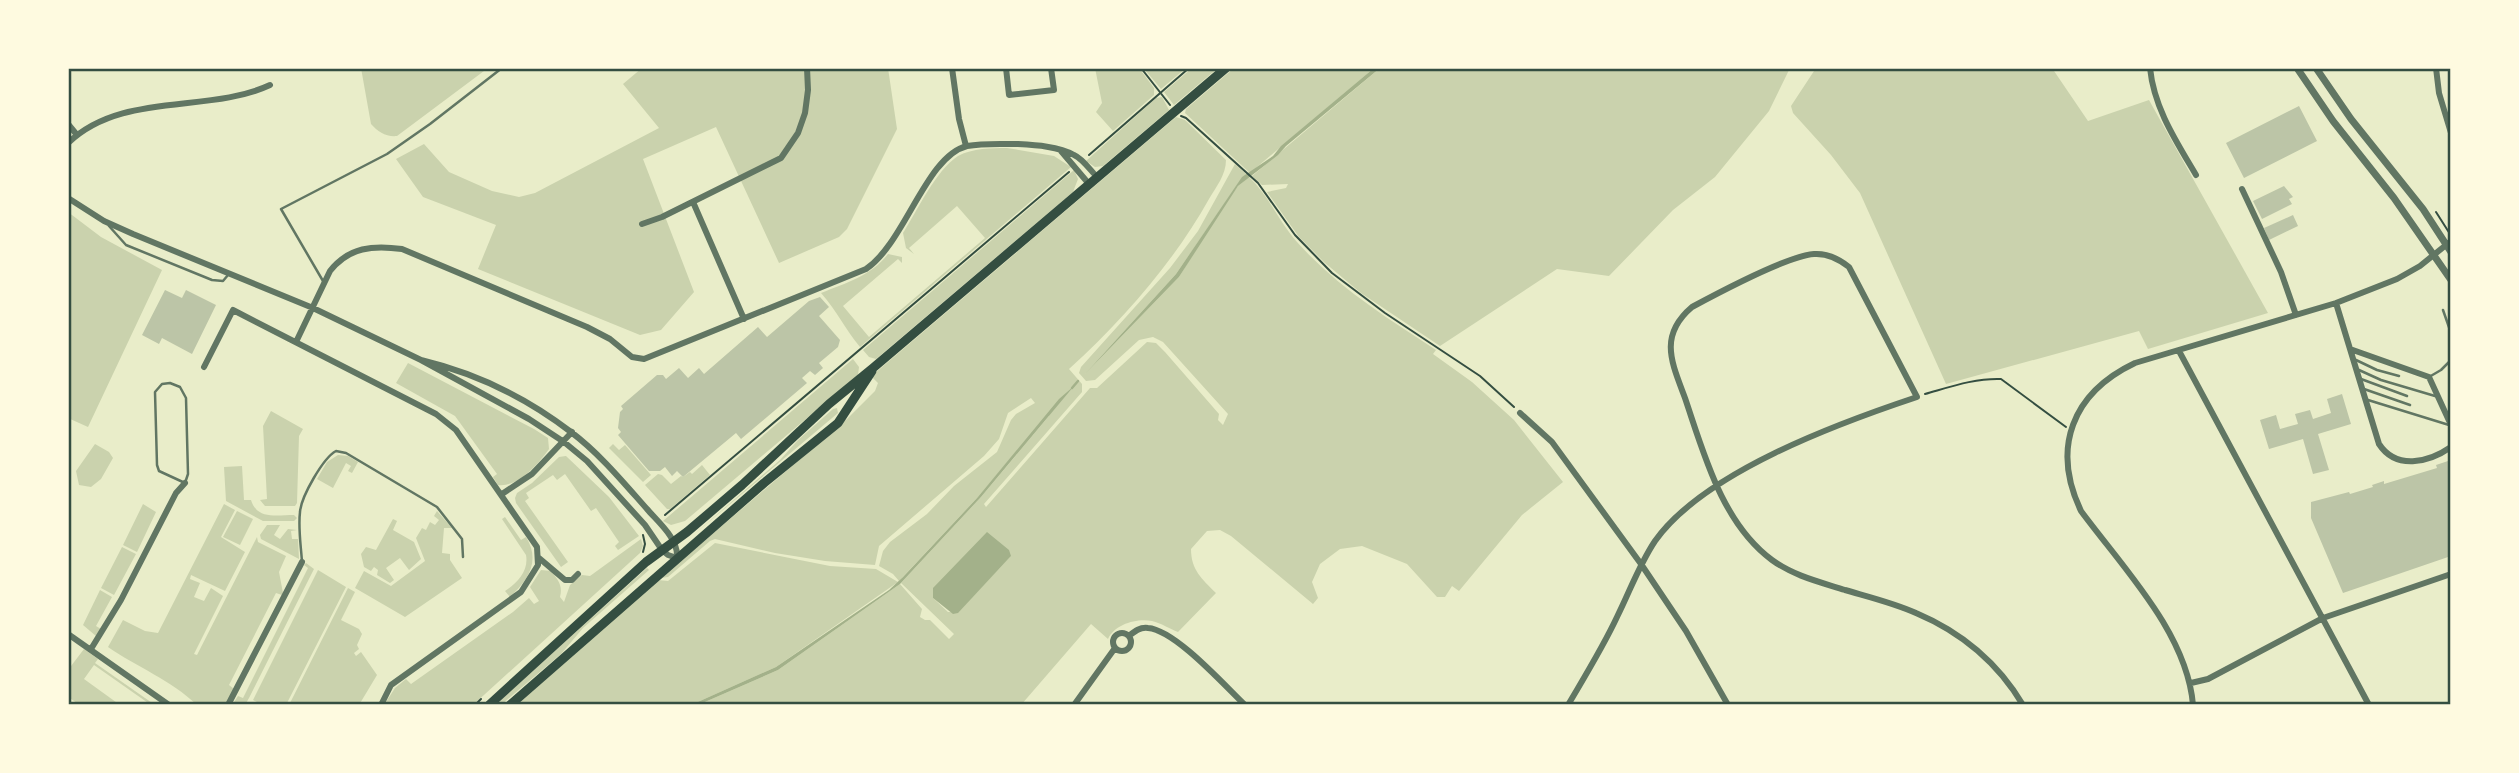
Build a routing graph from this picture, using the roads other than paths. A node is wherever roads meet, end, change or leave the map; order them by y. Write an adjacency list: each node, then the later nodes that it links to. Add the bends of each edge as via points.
1 (502, 68): 30 (lane, via 387,154 281,209)
2 (807, 68): 23 (street, via 804,113 788,150 773,164)
3 (952, 68): 16 (street)
4 (1006, 68): 5 (street, via 1009,95 1054,90)
5 (1051, 68)
6 (1226, 68): 19 (main road)
7 (2150, 68): 18 (street, via 2162,116)
8 (2297, 68): 27 (street)
9 (2316, 68): 26 (street)
10 (2436, 68): 13 (street)
11 (270, 85): 14 (street, via 253,93 120,115)
12 (68, 124): 14 (street)
13 (2451, 133)
14 (77, 135): 15 (street)
15 (68, 143)
16 (966, 146): 17 (street, via 1023,145); 35 (street, via 931,177 894,242 872,265)
17 (1061, 151): 19 (street, via 1073,154); 20 (street)
18 (2196, 175)
19 (1097, 177): 20 (main road)
20 (1089, 184): 44 (main road)
21 (2242, 190): 34 (street)
22 (68, 198): 24 (street)
23 (694, 202): 25 (street); 35 (street)
24 (104, 221): 28 (street); 28 (lane, via 126,245 212,280 223,281)
25 (642, 224)
26 (2449, 246): 27 (street)
27 (2435, 256): 29 (street); 31 (street, via 2397,279)
28 (230, 273): 32 (street)
29 (2451, 280)
30 (325, 284): 32 (street); 35 (street, via 336,264 360,248 402,249 597,331 637,359)
31 (2336, 303): 34 (street); 38 (street)
32 (313, 308): 37 (street); 41 (street)
33 (2443, 310): 36 (lane)
34 (2296, 315): 39 (street)
35 (744, 319)
36 (2451, 333)
37 (296, 342): 43 (street, via 233,310); 61 (street, via 446,421)
38 (2350, 349): 40 (street); 47 (street)
39 (2179, 351): 71 (street); 76 (street, via 2118,371 2092,392 2078,411 2067,451 2068,478 2081,511 2170,630)
40 (2353, 359): 45 (street); 46 (lane)
41 (421, 360): 56 (street, via 501,389); 57 (street)
42 (2451, 360): 47 (lane)
43 (204, 367)
44 (873, 368): 62 (main road); 66 (main road, via 838,423)
45 (2356, 368): 48 (street); 51 (lane)
46 (2399, 376)
47 (2429, 377): 51 (street)
48 (2359, 378): 49 (street); 50 (lane)
49 (2362, 388): 52 (street); 53 (lane)
50 (2407, 396)
51 (2439, 398): 55 (street)
52 (2365, 399): 55 (lane); 58 (street, via 2379,444 2391,458 2408,463)
53 (2410, 405)
54 (1520, 413): 68 (street, via 1552,443)
55 (2451, 425)
56 (572, 432): 57 (street); 62 (street)
57 (564, 442): 61 (street, via 532,474); 63 (street, via 605,479)
58 (2451, 447)
59 (185, 483): 59 (lane, via 186,398 180,387 162,384 155,392 157,465 159,471); 75 (street)
60 (1718, 487): 60 (street, via 1840,423 1917,397 1849,267 1839,259 1811,254 1783,264 1692,307 1681,317 1669,345); 68 (street, via 1696,500 1657,538); 86 (street, via 1738,522 1770,559 1796,575 1916,612 1943,627 1991,662)
61 (502, 494): 65 (street, via 537,547)
62 (674, 541): 63 (main road); 66 (street)
63 (662, 550): 66 (street); 80 (main road)
64 (463, 557): 67 (lane, via 462,539 437,507 336,451 325,461 301,506)
65 (539, 558): 70 (street, via 565,580); 79 (street, via 521,592 391,685)
66 (677, 558): 81 (main road)
67 (302, 562): 78 (street)
68 (1641, 564): 84 (street, via 1617,618); 85 (street)
69 (2451, 573): 71 (street)
70 (578, 574)
71 (2323, 618): 76 (street, via 2208,679); 88 (street)
72 (68, 634): 75 (street)
73 (1129, 636): 74 (street, via 1129,648); 74 (street, via 1116,635); 83 (street, via 1140,628 1166,633)
74 (1115, 648): 82 (street)
75 (91, 649): 77 (street)
76 (2191, 683): 87 (street)
77 (169, 705)
78 (228, 705)
79 (381, 705)
80 (489, 705)
81 (510, 705)
82 (1074, 705)
83 (1245, 705)
84 (1567, 705)
85 (1728, 705)
86 (2023, 705)
87 (2193, 705)
88 (2369, 705)

